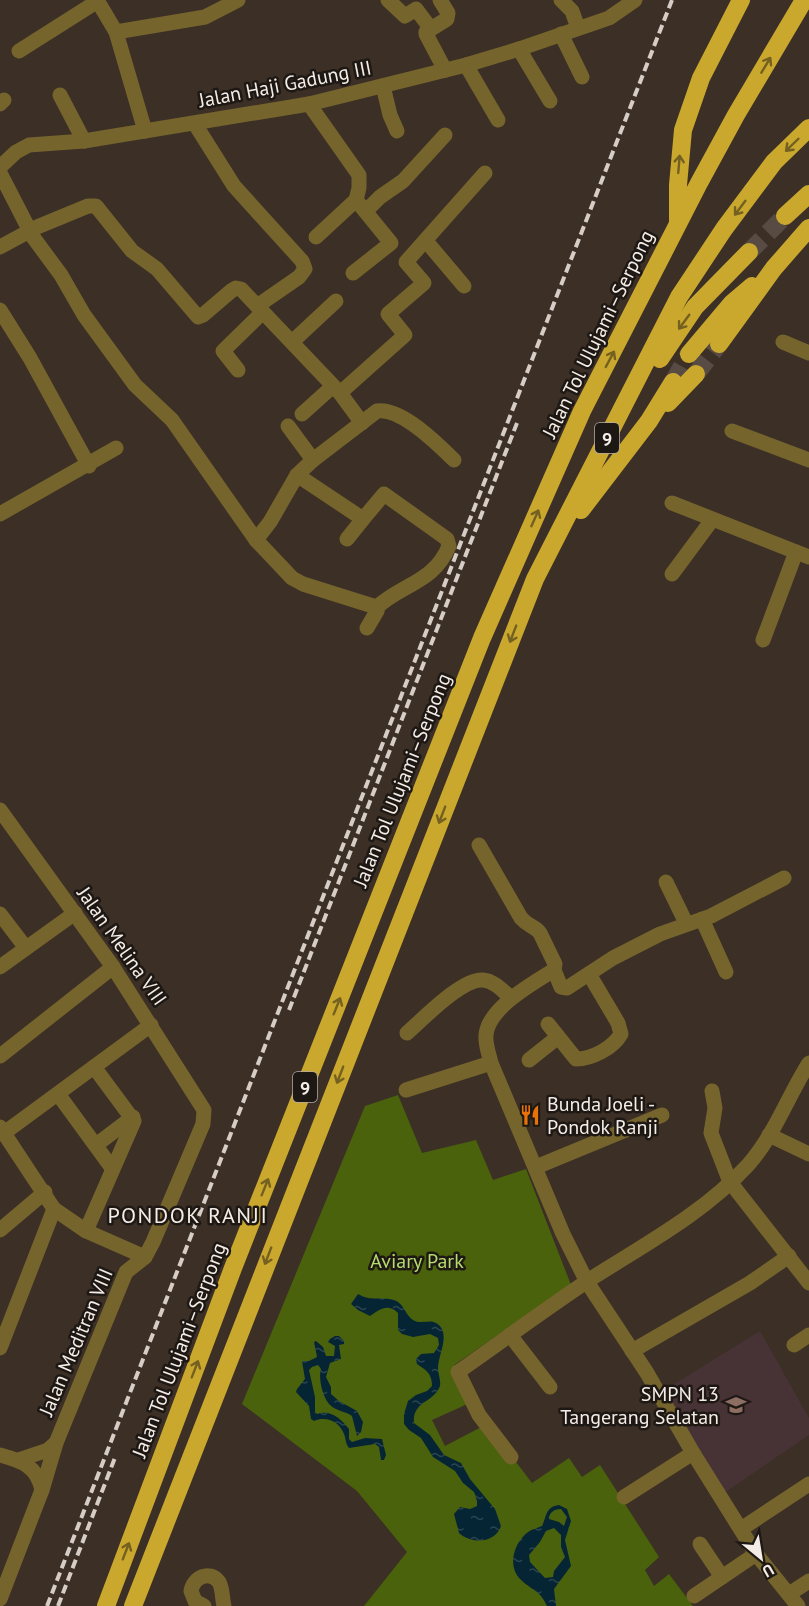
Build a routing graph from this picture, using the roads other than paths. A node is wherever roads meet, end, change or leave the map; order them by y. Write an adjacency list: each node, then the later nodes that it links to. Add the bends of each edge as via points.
1 (238, 0): 11 (street, via 205,16)
2 (388, 0): 10 (street, via 405,16 416,9)
3 (440, 0): 10 (street, via 448,13 447,19)
4 (561, 0): 9 (street, via 572,11)
5 (635, 0): 9 (street, Jalan Haji Gadung III, via 609,18)
6 (741, 0): 35 (highway, one-way to 6, via 682,130 701,78)
7 (804, 0): 35 (highway, Jalan Tol Ulujami–Serpong / 9, one-way to 7)
8 (98, 1): 11 (street); 14 (street)
9 (578, 28): 12 (street, Jalan Haji Gadung III)
10 (431, 29): 16 (street, via 426,32 427,37)
11 (116, 32): 25 (street)
12 (561, 34): 13 (street, Jalan Haji Gadung III); 17 (street)
13 (519, 49): 15 (street, Jalan Haji Gadung III); 20 (street)
14 (19, 51)
15 (466, 65): 16 (street, Jalan Haji Gadung III); 22 (street)
16 (445, 70): 18 (street, Jalan Haji Gadung III)
17 (582, 77)
18 (383, 86): 21 (street, Jalan Haji Gadung III); 26 (street)
19 (60, 95): 28 (street)
20 (550, 101)
21 (309, 104): 23 (street, Jalan Haji Gadung III); 33 (street, via 359,175)
22 (498, 120)
23 (195, 123): 25 (street, Jalan Haji Gadung III); 48 (street, via 234,186 302,261 304,268 299,277)
24 (809, 128): 79 (highway, 9, one-way to 79, via 774,162 679,297)
25 (145, 130): 28 (street, Jalan Haji Gadung III)
26 (398, 131)
27 (445, 135): 33 (street, via 403,181)
28 (84, 141): 29 (street, Jalan Haji Gadung III, via 29,145)
29 (0, 167)
30 (0, 173): 37 (street)
31 (485, 173): 40 (street)
32 (809, 194): 34 (highway)
33 (361, 205): 38 (street); 39 (street)
34 (785, 216)
35 (678, 222): 152 (highway, Jalan Tol Ulujami–Serpong / 9, one-way to 35, via 233,1268 482,638 582,411)
36 (809, 228): 44 (highway)
37 (30, 231): 41 (street); 48 (street, via 96,206 132,251 157,269 198,317 236,288); 76 (street, via 135,385 172,420)
38 (316, 237)
39 (390, 241): 43 (street); 45 (street)
40 (426, 241): 43 (street); 46 (street)
41 (0, 247)
42 (749, 252): 70 (highway, one-way to 70, via 695,307 668,344)
43 (406, 262): 58 (street, via 424,283 388,314 405,335)
44 (774, 268): 52 (highway); 54 (highway, via 732,303)
45 (353, 273)
46 (464, 286)
47 (336, 301): 50 (street)
48 (260, 309): 50 (street); 55 (street, via 223,351)
49 (0, 310): 68 (street)
50 (292, 342): 58 (street)
51 (783, 342): 53 (street)
52 (719, 344)
53 (809, 353)
54 (689, 354)
55 (238, 370)
56 (696, 374): 60 (highway)
57 (673, 382): 60 (highway)
58 (336, 390): 59 (street); 61 (street)
59 (302, 414)
60 (648, 421): 70 (highway)
61 (362, 423): 65 (street); 66 (street, via 377,411 386,411 431,436)
62 (288, 426): 65 (street)
63 (732, 431): 67 (street)
64 (116, 448): 68 (street)
65 (313, 460): 69 (street)
66 (454, 460)
67 (809, 460)
68 (89, 466): 72 (street)
69 (297, 474): 73 (street); 76 (street)
70 (586, 502): 79 (highway)
71 (672, 503): 74 (street)
72 (0, 514)
73 (363, 519): 75 (street); 80 (street, via 384,494 447,539 449,546 432,572)
74 (712, 519): 77 (street); 78 (street)
75 (347, 539)
76 (256, 540): 80 (street, via 292,578)
77 (802, 554): 82 (street)
78 (672, 574)
79 (535, 579): 153 (highway, 9, one-way to 153)
80 (376, 608): 81 (street)
81 (367, 628)
82 (763, 640)
83 (0, 810): 87 (street, Jalan Melina VIII)
84 (479, 845): 94 (street, via 521,918 540,933 555,964)
85 (784, 878): 89 (street)
86 (666, 882): 90 (street)
87 (75, 913): 91 (street); 93 (street, Jalan Melina VIII)
88 (0, 914): 91 (street)
89 (702, 919): 90 (street); 95 (street)
90 (686, 923): 96 (street)
91 (26, 948): 92 (street)
92 (0, 967)
93 (113, 967): 99 (street, Jalan Melina VIII); 102 (street)
94 (554, 970): 96 (street, via 564,988); 97 (street)
95 (726, 972)
96 (589, 974): 101 (street, via 621,1034 616,1042 584,1059 576,1059)
97 (510, 997): 100 (street, via 490,982 474,981 446,999); 104 (street, via 486,1033)
98 (548, 1024): 101 (street)
99 (151, 1025): 106 (street); 111 (street, Jalan Melina VIII)
100 (407, 1034)
101 (558, 1037): 103 (street)
102 (0, 1056)
103 (529, 1060)
104 (491, 1063): 108 (street); 118 (street)
105 (809, 1063): 107 (street)
106 (94, 1067): 110 (street); 113 (street)
107 (804, 1080): 114 (street)
108 (406, 1090)
109 (712, 1091): 120 (street, via 715,1108 711,1133)
110 (58, 1094): 115 (street); 116 (street)
111 (204, 1110): 125 (street, Jalan Meditran VIII, via 203,1124)
112 (662, 1115): 118 (street)
113 (132, 1117): 116 (street); 119 (street, via 132,1127)
114 (769, 1136): 117 (street); 120 (street)
115 (4, 1138): 121 (street)
116 (96, 1145): 119 (street)
117 (809, 1154)
118 (536, 1167): 127 (street)
119 (112, 1168): 124 (street)
120 (730, 1182): 126 (street); 127 (street, via 669,1230)
121 (45, 1192): 122 (street); 123 (street)
122 (54, 1209): 124 (street); 132 (street)
123 (0, 1230)
124 (86, 1231): 125 (street)
125 (145, 1257): 135 (street, Jalan Meditran VIII, via 126,1272)
126 (789, 1257): 128 (street); 133 (street)
127 (587, 1282): 129 (street); 133 (street)
128 (809, 1283)
129 (510, 1335): 134 (street); 138 (street, via 458,1372 479,1415)
130 (809, 1335): 131 (street)
131 (794, 1345)
132 (0, 1348)
133 (632, 1351): 136 (street)
134 (550, 1387)
135 (56, 1443): 139 (street, via 48,1450); 141 (street, Jalan Meditran VIII)
136 (693, 1453): 142 (street); 143 (street)
137 (0, 1455): 139 (street)
138 (511, 1457)
139 (18, 1460): 141 (street, via 36,1473)
140 (809, 1484): 143 (street)
141 (42, 1490): 150 (street, Jalan Meditran VIII)
142 (624, 1497)
143 (741, 1529): 145 (street)
144 (700, 1544): 146 (street)
145 (756, 1554): 146 (street); 151 (street)
146 (722, 1577): 149 (street)
147 (809, 1581): 151 (street)
148 (221, 1590): 154 (street, via 214,1604); 154 (street, via 218,1581 208,1576 194,1581 192,1597); 155 (street)
149 (694, 1596)
150 (0, 1599)
151 (793, 1600)
152 (106, 1606)
153 (133, 1606)
154 (204, 1606)
155 (224, 1606)

